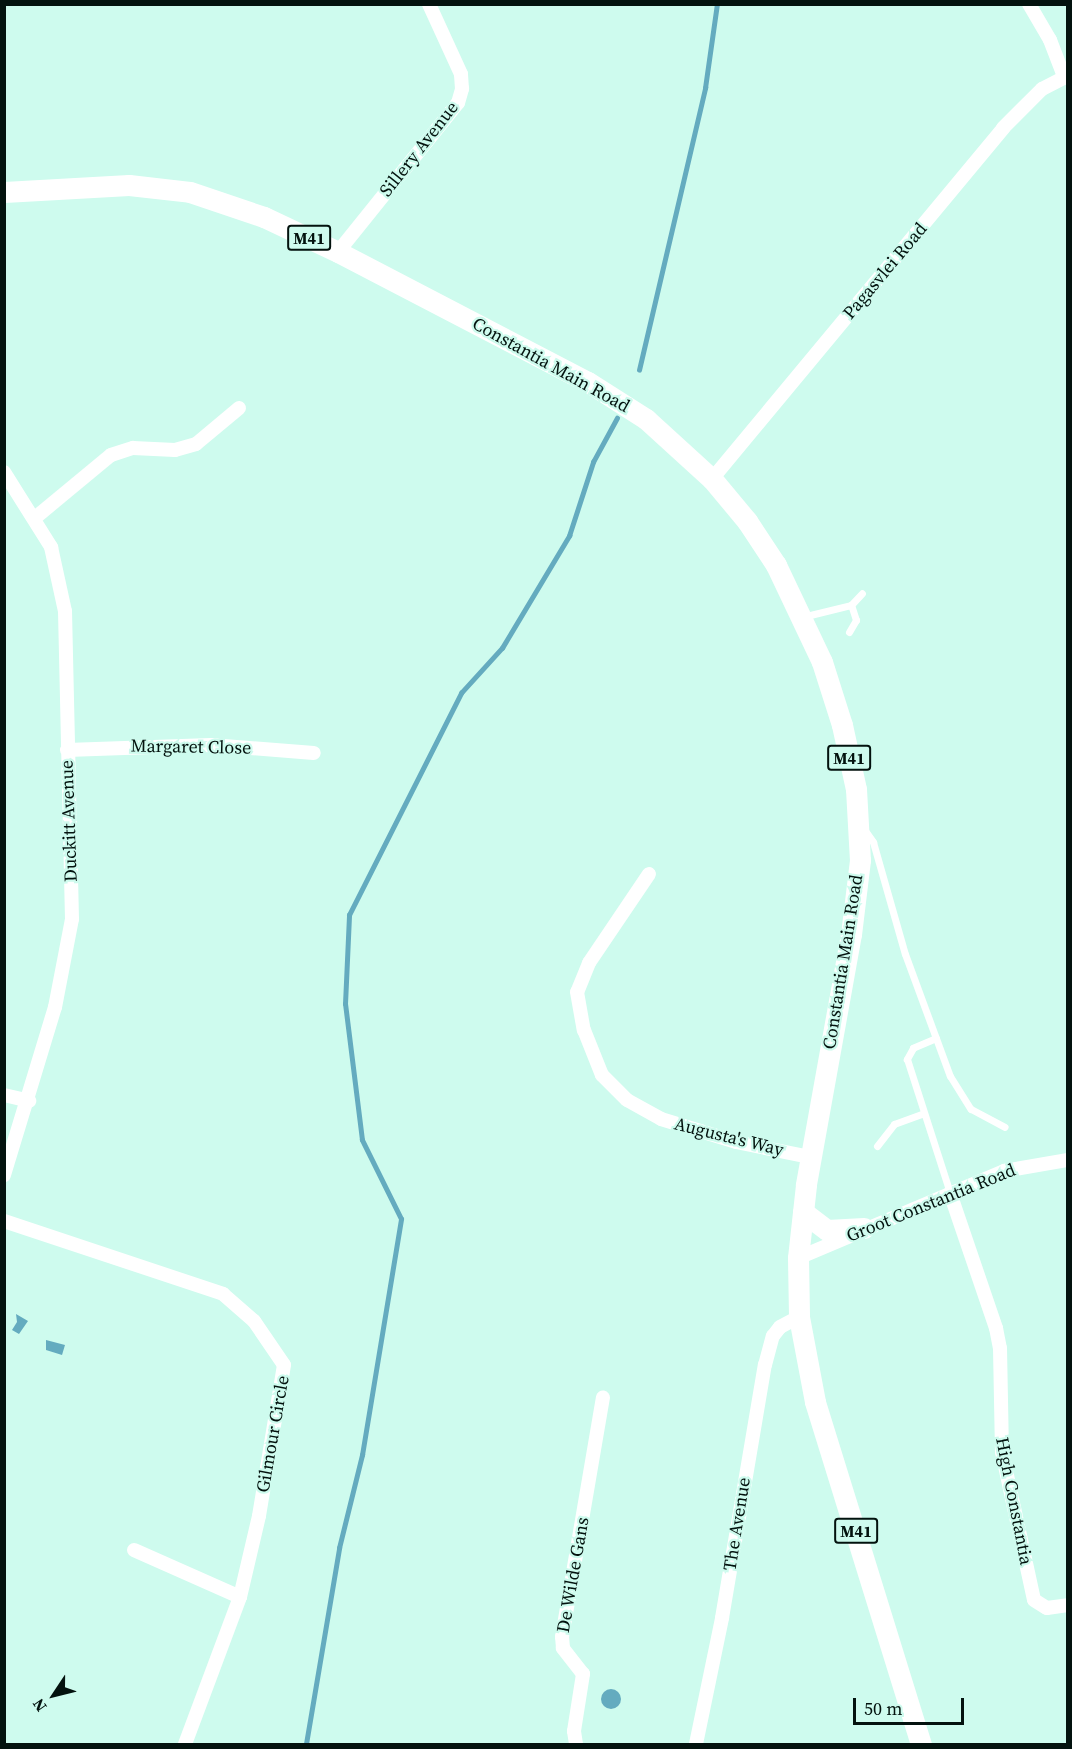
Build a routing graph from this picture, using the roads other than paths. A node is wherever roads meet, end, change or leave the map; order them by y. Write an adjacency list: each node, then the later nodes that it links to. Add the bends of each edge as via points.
1 (429, 4): 5 (street, Sillery Avenue, via 461,74 458,103)
2 (1037, 8): 3 (street)
3 (1066, 76): 8 (street, Pagasvlei Road, via 1042,89 1003,128)
4 (4, 192): 5 (main road, Constantia Main Road / M41, via 129,185 190,192 257,213)
5 (338, 252): 8 (main road, Constantia Main Road / M41, via 618,400 673,441)
6 (239, 408): 9 (street, via 196,444 175,450 133,448 111,456)
7 (4, 472): 9 (street, Duckitt Avenue)
8 (712, 479): 12 (main road, Constantia Main Road / M41, via 753,530)
9 (36, 517): 14 (street, Duckitt Avenue, via 51,547 65,611)
10 (862, 593): 11 (lane)
11 (850, 605): 12 (lane); 13 (lane, via 856,620)
12 (802, 617): 16 (main road, Constantia Main Road / M41, via 842,725 856,789)
13 (849, 632)
14 (68, 750): 15 (street, Margaret Close, via 211,745); 20 (street, Duckitt Avenue, via 70,938)
15 (314, 753)
16 (858, 824): 18 (lane, via 873,842); 24 (main road, Constantia Main Road / M41, via 860,860 850,934)
17 (649, 874): 24 (street, Augusta's Way, via 590,963 577,992 584,1030 602,1075 627,1100 661,1119 736,1142)
18 (936, 1038): 21 (lane, via 913,1048 907,1059); 22 (lane, via 950,1076 971,1109)
19 (4, 1095): 20 (street)
20 (29, 1101): 26 (street, Duckitt Avenue)
21 (922, 1114): 23 (lane, via 894,1124); 27 (lane)
22 (1005, 1127)
23 (877, 1146)
24 (810, 1157): 28 (main road, Constantia Main Road / M41)
25 (1068, 1160): 27 (street, Groot Constantia Road, via 1004,1170)
26 (4, 1175)
27 (950, 1193): 30 (street, Groot Constantia Road); 36 (street, High Constantia, via 996,1328 1001,1365 1002,1452 1034,1600 1047,1608)
28 (803, 1212): 30 (main road, via 827,1230); 31 (main road, Constantia Main Road / M41)
29 (4, 1221): 35 (street, Gilmour Circle, via 223,1294 238,1303 279,1354 284,1380)
30 (864, 1228): 31 (street, Groot Constantia Road)
31 (798, 1258): 32 (main road, Constantia Main Road / M41)
32 (798, 1317): 39 (street, The Avenue, via 773,1335 765,1365); 40 (main road, Constantia Main Road / M41, via 815,1402)
33 (603, 1397): 38 (street, De Wilde Gans, via 562,1637 562,1648 583,1674 574,1731)
34 (134, 1550): 35 (street)
35 (240, 1596): 37 (street, Gilmour Circle)
36 (1068, 1605)
37 (185, 1744)
38 (576, 1744)
39 (696, 1744)
40 (921, 1744)

